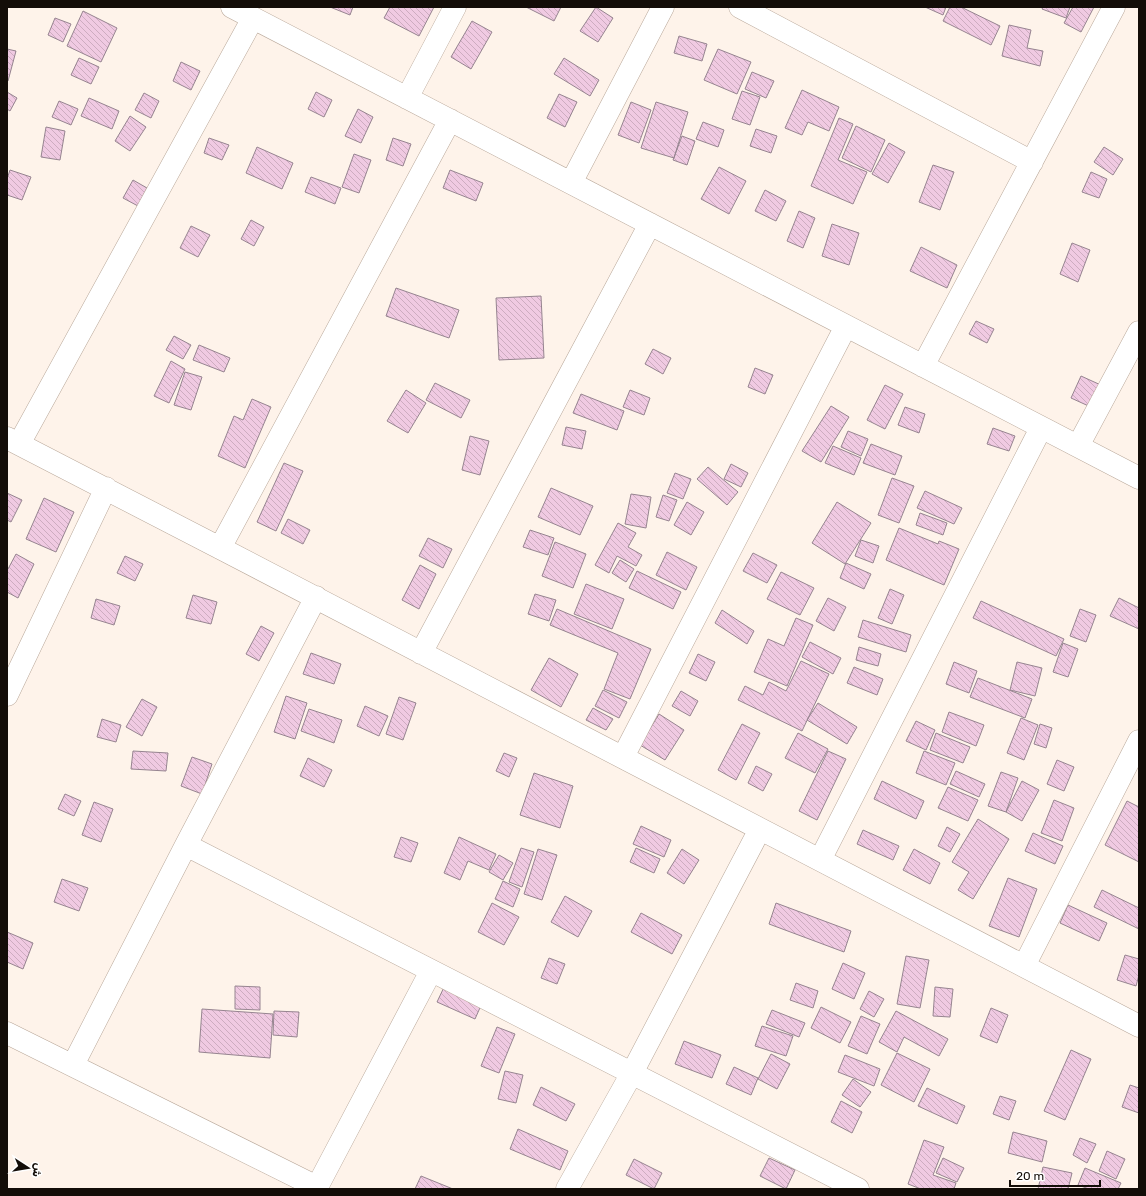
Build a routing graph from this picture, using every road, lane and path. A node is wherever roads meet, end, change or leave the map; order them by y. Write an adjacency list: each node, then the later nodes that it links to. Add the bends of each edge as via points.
1 (232, 7): 6 (street)
2 (455, 7): 7 (street)
3 (662, 7): 10 (street)
4 (740, 7): 9 (street)
5 (1114, 7): 9 (street)
6 (253, 18): 7 (street); 16 (street)
7 (407, 98): 8 (street)
8 (450, 120): 10 (street); 20 (street)
9 (1032, 162): 14 (street)
10 (571, 183): 11 (street)
11 (650, 224): 12 (street); 22 (street)
12 (846, 326): 14 (street); 25 (street)
13 (1139, 332): 17 (street)
14 (923, 366): 15 (street)
15 (1042, 428): 17 (street); 28 (street)
16 (13, 441): 19 (street)
17 (1078, 446): 18 (street)
18 (1139, 478)
19 (106, 488): 20 (street); 23 (street)
20 (220, 548): 21 (street)
21 (316, 597): 22 (street); 27 (street)
22 (421, 653): 25 (street)
23 (7, 695)
24 (1139, 741): 29 (street)
25 (623, 757): 26 (street)
26 (760, 829): 28 (street); 34 (street)
27 (186, 845): 30 (street); 33 (street)
28 (820, 860): 29 (street)
29 (1024, 966): 31 (street)
30 (431, 971): 34 (street); 36 (street)
31 (1139, 1026)
32 (7, 1033): 33 (street)
33 (73, 1065): 36 (street)
34 (632, 1073): 35 (street); 37 (street)
35 (850, 1187)
36 (317, 1188)
37 (567, 1189)

